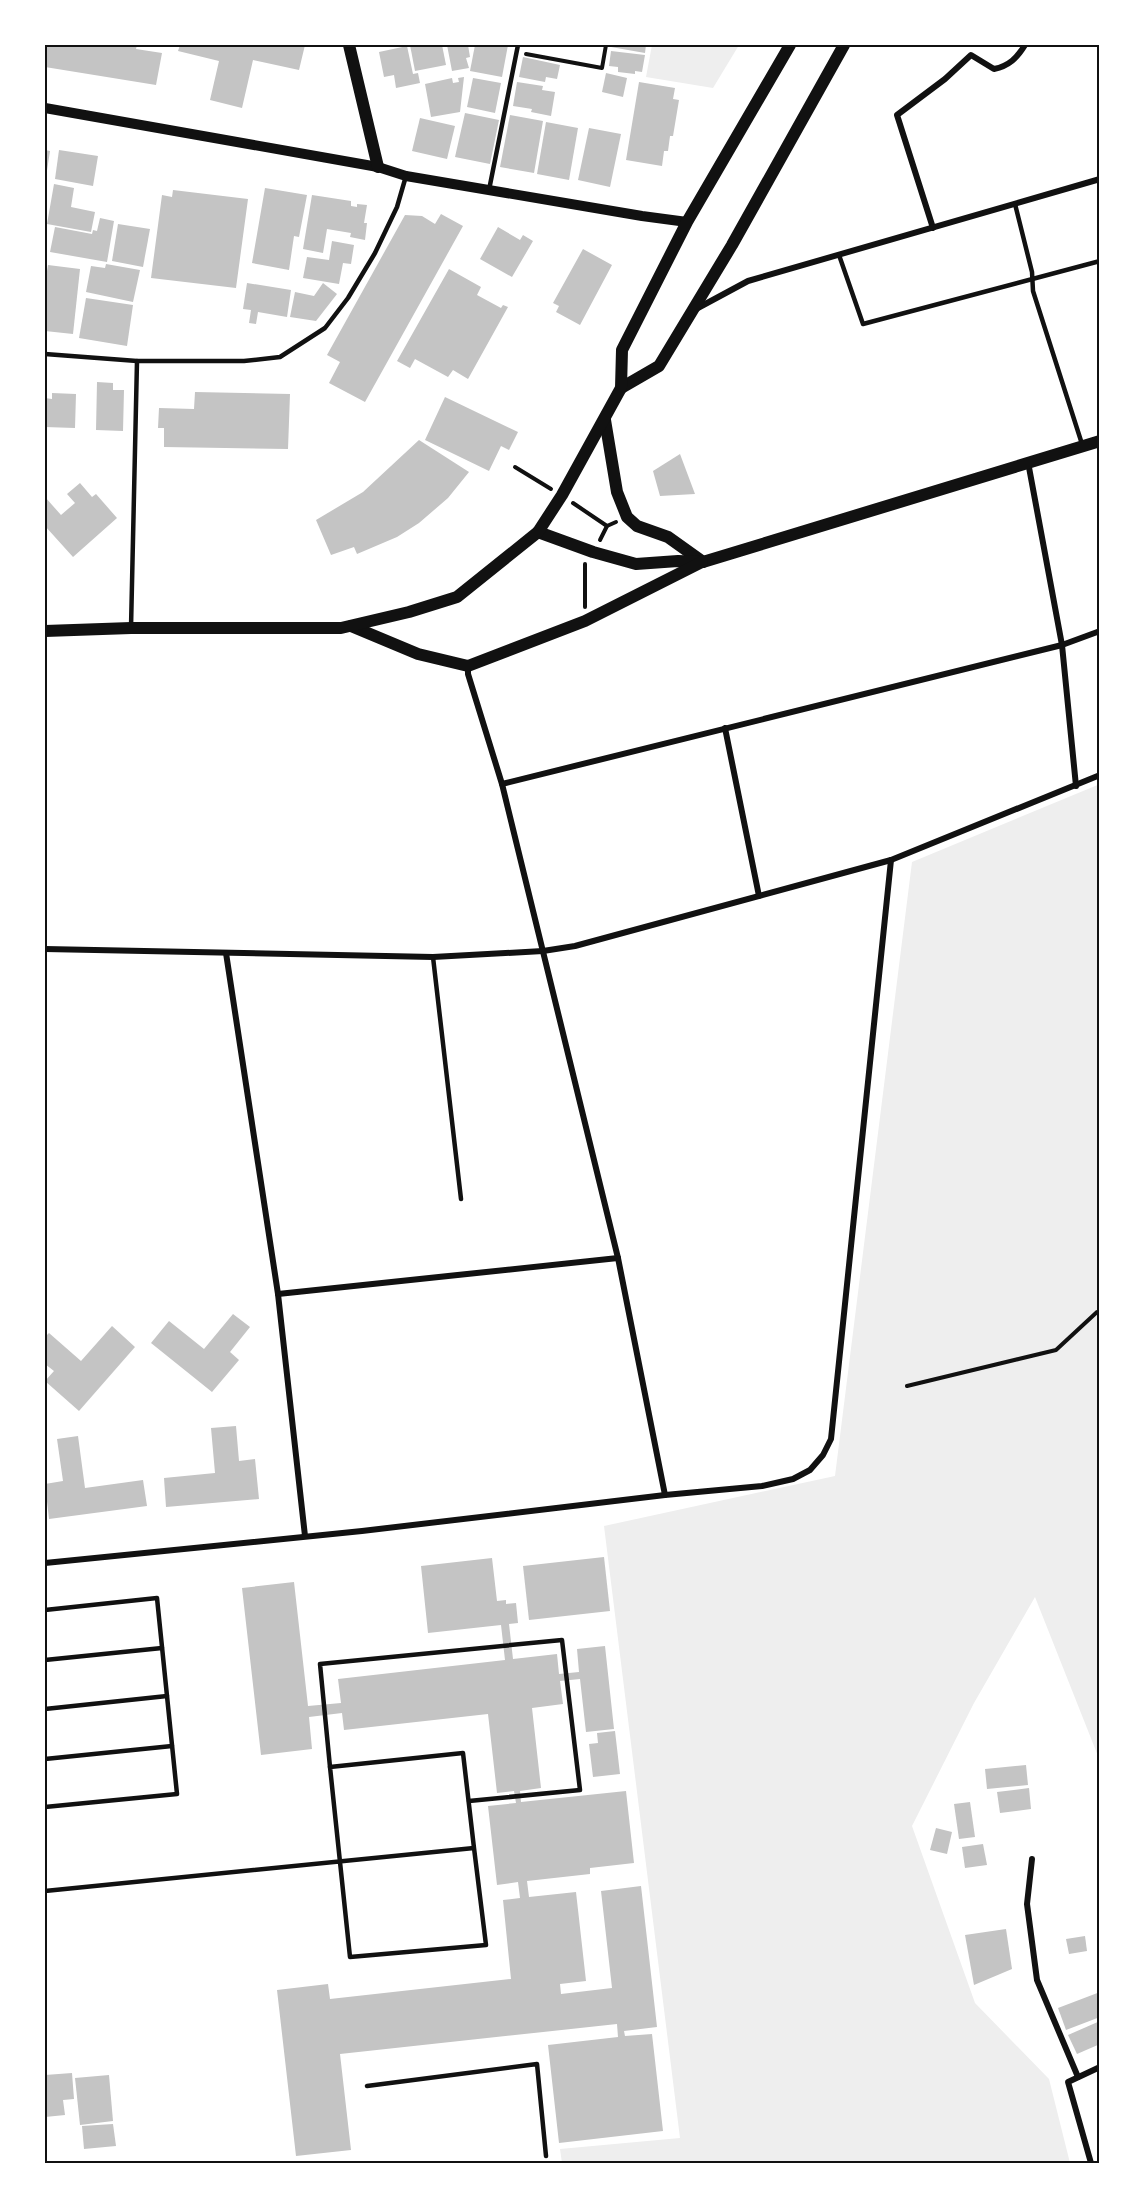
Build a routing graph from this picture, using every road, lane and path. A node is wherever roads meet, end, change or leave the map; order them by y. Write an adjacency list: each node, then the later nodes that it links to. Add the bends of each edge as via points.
1 (349, 45): 9 (main road)
2 (518, 45): 7 (lane)
3 (606, 45): 7 (path, via 602,68)
4 (790, 45): 14 (main road)
5 (844, 45): 19 (main road)
6 (1025, 45): 15 (street, via 1003,68 985,66 972,55 897,114)
7 (516, 52): 12 (lane)
8 (45, 108): 9 (street)
9 (378, 167): 10 (street)
10 (406, 176): 12 (street); 21 (lane, via 397,207 375,252 325,328 280,357)
11 (1100, 179): 13 (street)
12 (489, 190): 14 (street)
13 (1015, 204): 15 (street); 18 (lane)
14 (687, 222): 22 (main road, via 622,350)
15 (933, 228): 16 (street)
16 (839, 255): 18 (lane, via 863,324); 19 (street, via 748,281)
17 (1100, 261): 18 (lane)
18 (1033, 279): 25 (lane)
19 (690, 312): 22 (main road, via 659,366)
20 (45, 354): 21 (lane)
21 (137, 361): 30 (lane)
22 (621, 388): 23 (main road)
23 (605, 420): 27 (main road); 28 (main road, via 617,492 627,517 637,526 668,537)
24 (1100, 441): 25 (main road)
25 (1082, 446): 26 (main road)
26 (1028, 461): 28 (main road); 33 (street)
27 (538, 532): 28 (main road, via 636,564); 29 (main road, via 457,597)
28 (703, 562): 34 (main road, via 585,621)
29 (351, 626): 30 (main road); 34 (main road, via 418,654)
30 (131, 628): 31 (main road)
31 (45, 631)
32 (1100, 631): 33 (street)
33 (1062, 645): 35 (street); 38 (street)
34 (468, 666): 37 (street)
35 (725, 728): 37 (street); 40 (street)
36 (1100, 775): 38 (street)
37 (502, 784): 42 (street)
38 (1076, 786): 39 (street)
39 (891, 860): 40 (street); 50 (street, via 831,1439 810,1470 793,1479 762,1486)
40 (759, 896): 42 (street, via 575,946)
41 (45, 949): 43 (street)
42 (543, 951): 44 (street); 46 (street)
43 (226, 953): 44 (street); 47 (street)
44 (433, 957): 45 (lane)
45 (461, 1200)
46 (618, 1257): 47 (street); 50 (street)
47 (278, 1294): 51 (street)
48 (1100, 1312): 49 (path, via 1056,1350)
49 (907, 1386)
50 (665, 1495): 51 (street)
51 (305, 1536): 52 (street)
52 (45, 1563)
53 (45, 1610): 54 (lane, via 157,1598)
54 (162, 1648): 55 (lane); 56 (lane)
55 (45, 1660)
56 (167, 1696): 57 (lane); 58 (lane)
57 (45, 1709)
58 (172, 1746): 59 (lane); 62 (lane, via 177,1794)
59 (45, 1759)
60 (330, 1767): 61 (lane, via 463,1754); 61 (lane, via 320,1664 562,1640 580,1790); 65 (lane)
61 (469, 1801): 63 (lane)
62 (45, 1807)
63 (474, 1848): 65 (lane); 65 (lane, via 486,1946 350,1958)
64 (1032, 1859): 68 (street, via 1027,1904 1037,1980)
65 (339, 1861): 66 (lane)
66 (45, 1891)
67 (1100, 2067): 68 (street)
68 (1078, 2077): 71 (street, via 1068,2082)
69 (367, 2085): 70 (lane, via 537,2064)
70 (546, 2156)
71 (1091, 2163)

